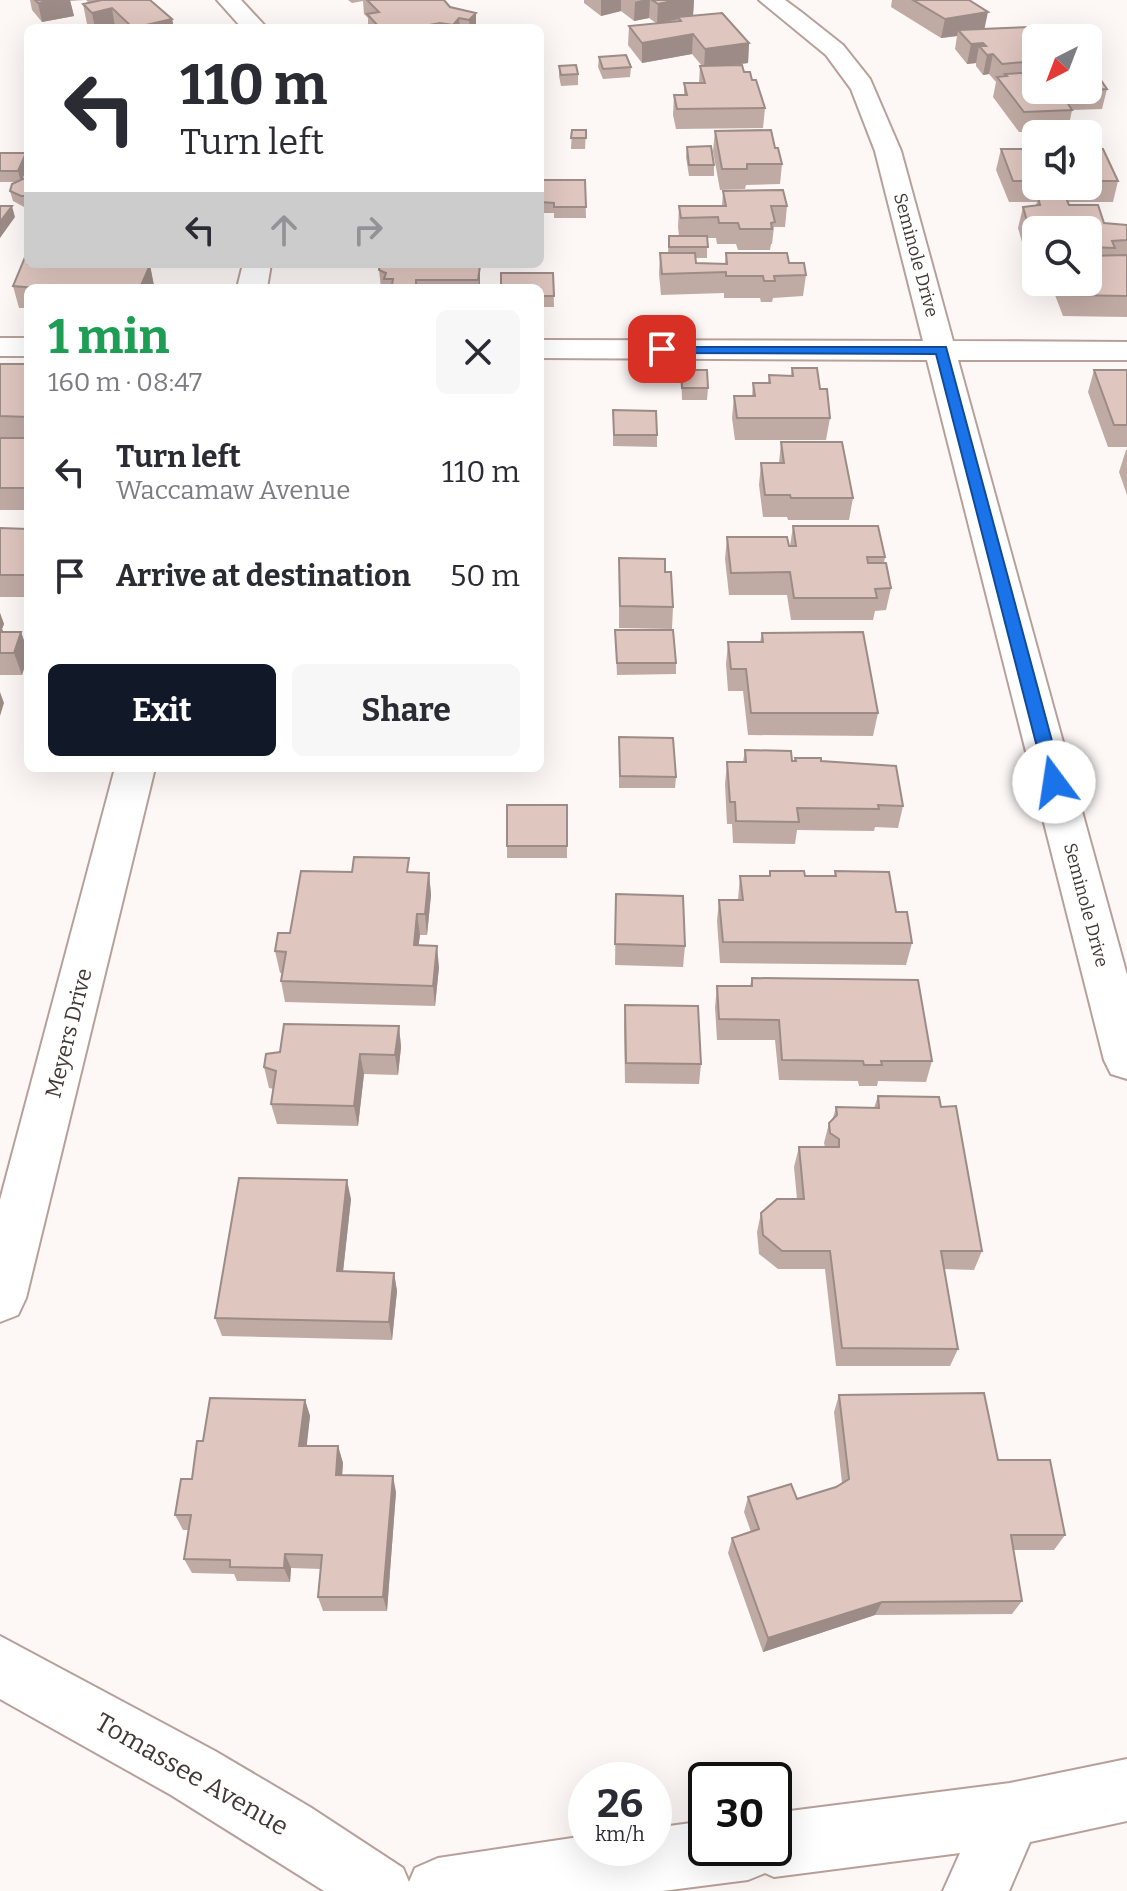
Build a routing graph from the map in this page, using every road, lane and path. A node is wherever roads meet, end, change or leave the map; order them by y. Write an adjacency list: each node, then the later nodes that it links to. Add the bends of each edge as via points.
1 (228, 0): 3 (street)
2 (770, 0): 7 (street, Seminole Drive, via 834,50 864,90 888,151)
3 (251, 24)
4 (0, 347): 5 (street)
5 (24, 347)
6 (544, 349): 7 (street)
7 (942, 350): 8 (street); 10 (street, Seminole Drive)
8 (1127, 351)
9 (134, 772): 11 (street, Meyers Drive)
10 (1127, 1060)
11 (0, 1298)
12 (0, 1666): 17 (street, Tomassee Avenue, via 206,1779)
13 (1127, 1790): 14 (street)
14 (1010, 1815): 15 (street); 19 (street)
15 (792, 1843)
16 (688, 1856): 18 (street)
17 (380, 1891)
18 (438, 1891)
19 (976, 1891)

